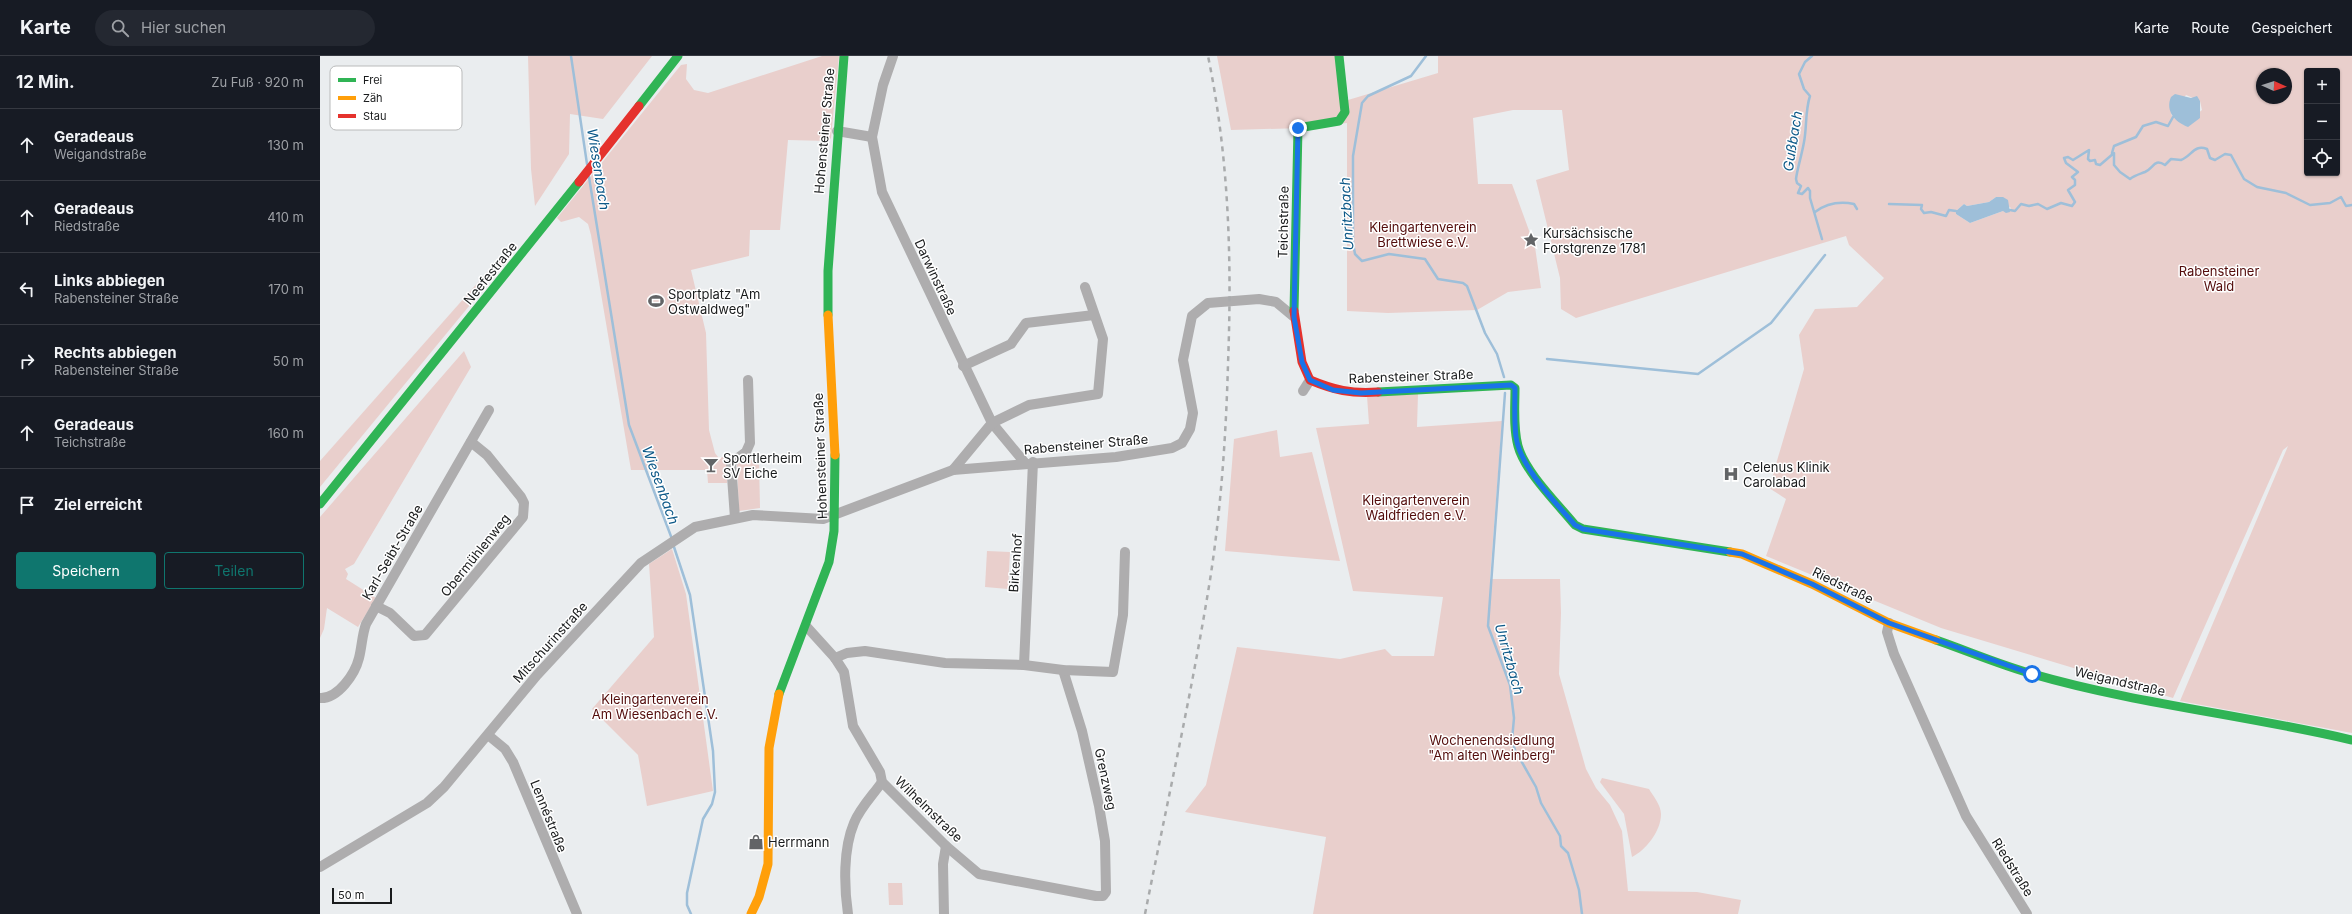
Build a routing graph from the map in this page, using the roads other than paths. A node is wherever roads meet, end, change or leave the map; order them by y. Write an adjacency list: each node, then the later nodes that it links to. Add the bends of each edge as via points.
1 (678, 56): 20 (street, Neefestraße)
2 (844, 56): 5 (street, Hohensteiner Straße)
3 (893, 56): 6 (street, Darwinstraße, via 883,85)
4 (1339, 56): 9 (street, Teichstraße, via 1345,112 1339,121 1298,128)
5 (837, 131): 6 (street); 21 (street, Hohensteiner Straße, via 827,316 835,458)
6 (872, 137): 10 (street, Darwinstraße, via 882,192)
7 (1085, 287): 8 (street)
8 (1094, 315): 10 (street, via 1026,323 1011,344); 16 (street, via 1103,339 1098,394 1029,405)
9 (1294, 317): 12 (street, via 1302,362); 18 (street, Rabensteiner Straße, via 1276,302 1259,299 1208,302 1192,316 1183,360 1193,413 1190,429 1182,443 1152,452 1116,457)
10 (964, 366): 16 (street, Darwinstraße)
11 (748, 380): 22 (street, via 750,443 746,452 730,463)
12 (1310, 380): 13 (street, Rabensteiner Straße, via 1333,390 1361,393 1499,384); 14 (street)
13 (1515, 388): 25 (street, Riedstraße, via 1518,447 1527,466 1575,525 1583,529 1742,554 1812,584)
14 (1303, 391)
15 (489, 410): 17 (street, Karl-Seibt-Straße)
16 (992, 423): 18 (street, Darwinstraße); 19 (street)
17 (471, 442): 24 (street, Karl-Seibt-Straße); 24 (street, Obermühlenweg, via 487,455 521,497 524,503 523,517 425,635 414,636 390,613)
18 (1029, 463): 19 (street, Rabensteiner Straße); 28 (street, Birkenhof)
19 (953, 470): 21 (street, Rabensteiner Straße)
20 (320, 504)
21 (835, 516): 22 (street, Mitschurinstraße, via 823,519 772,515); 26 (street, Hohensteiner Straße, via 829,562)
22 (735, 518): 31 (street, Mitschurinstraße, via 695,528 641,563 537,675)
23 (1125, 552): 29 (street, via 1123,615 1113,672)
24 (376, 606): 30 (street, Karl-Seibt-Straße, via 362,633 357,664 340,691 328,698)
25 (1889, 623): 32 (street, Weigandstraße, via 2032,674 2162,704 2289,725); 41 (street, Riedstraße, via 1887,632 1894,654 1951,787 1966,816)
26 (806, 626): 27 (street, Wilhelmstraße); 38 (street, Hohensteiner Straße, via 774,712 769,748 768,859 764,882)
27 (835, 658): 28 (street, via 847,653 865,651 945,663); 33 (street, Wilhelmstraße, via 844,672 853,726 880,772)
28 (1024, 665): 29 (street)
29 (1063, 670): 36 (street, Grenzweg, via 1077,711 1099,806 1105,841 1106,892)
30 (320, 698)
31 (488, 735): 35 (street, Mitschurinstraße, via 427,803); 37 (street, Lennéstraße, via 505,749 513,762)
32 (2352, 740)
33 (882, 782): 34 (street, Wilhelmstraße); 39 (street, via 857,817 850,837 846,870)
34 (946, 846): 36 (street, Wilhelmstraße, via 979,874); 40 (street, via 943,864)
35 (320, 867)
36 (1103, 896)
37 (577, 914)
38 (751, 914)
39 (848, 914)
40 (944, 914)
41 (2027, 914)

